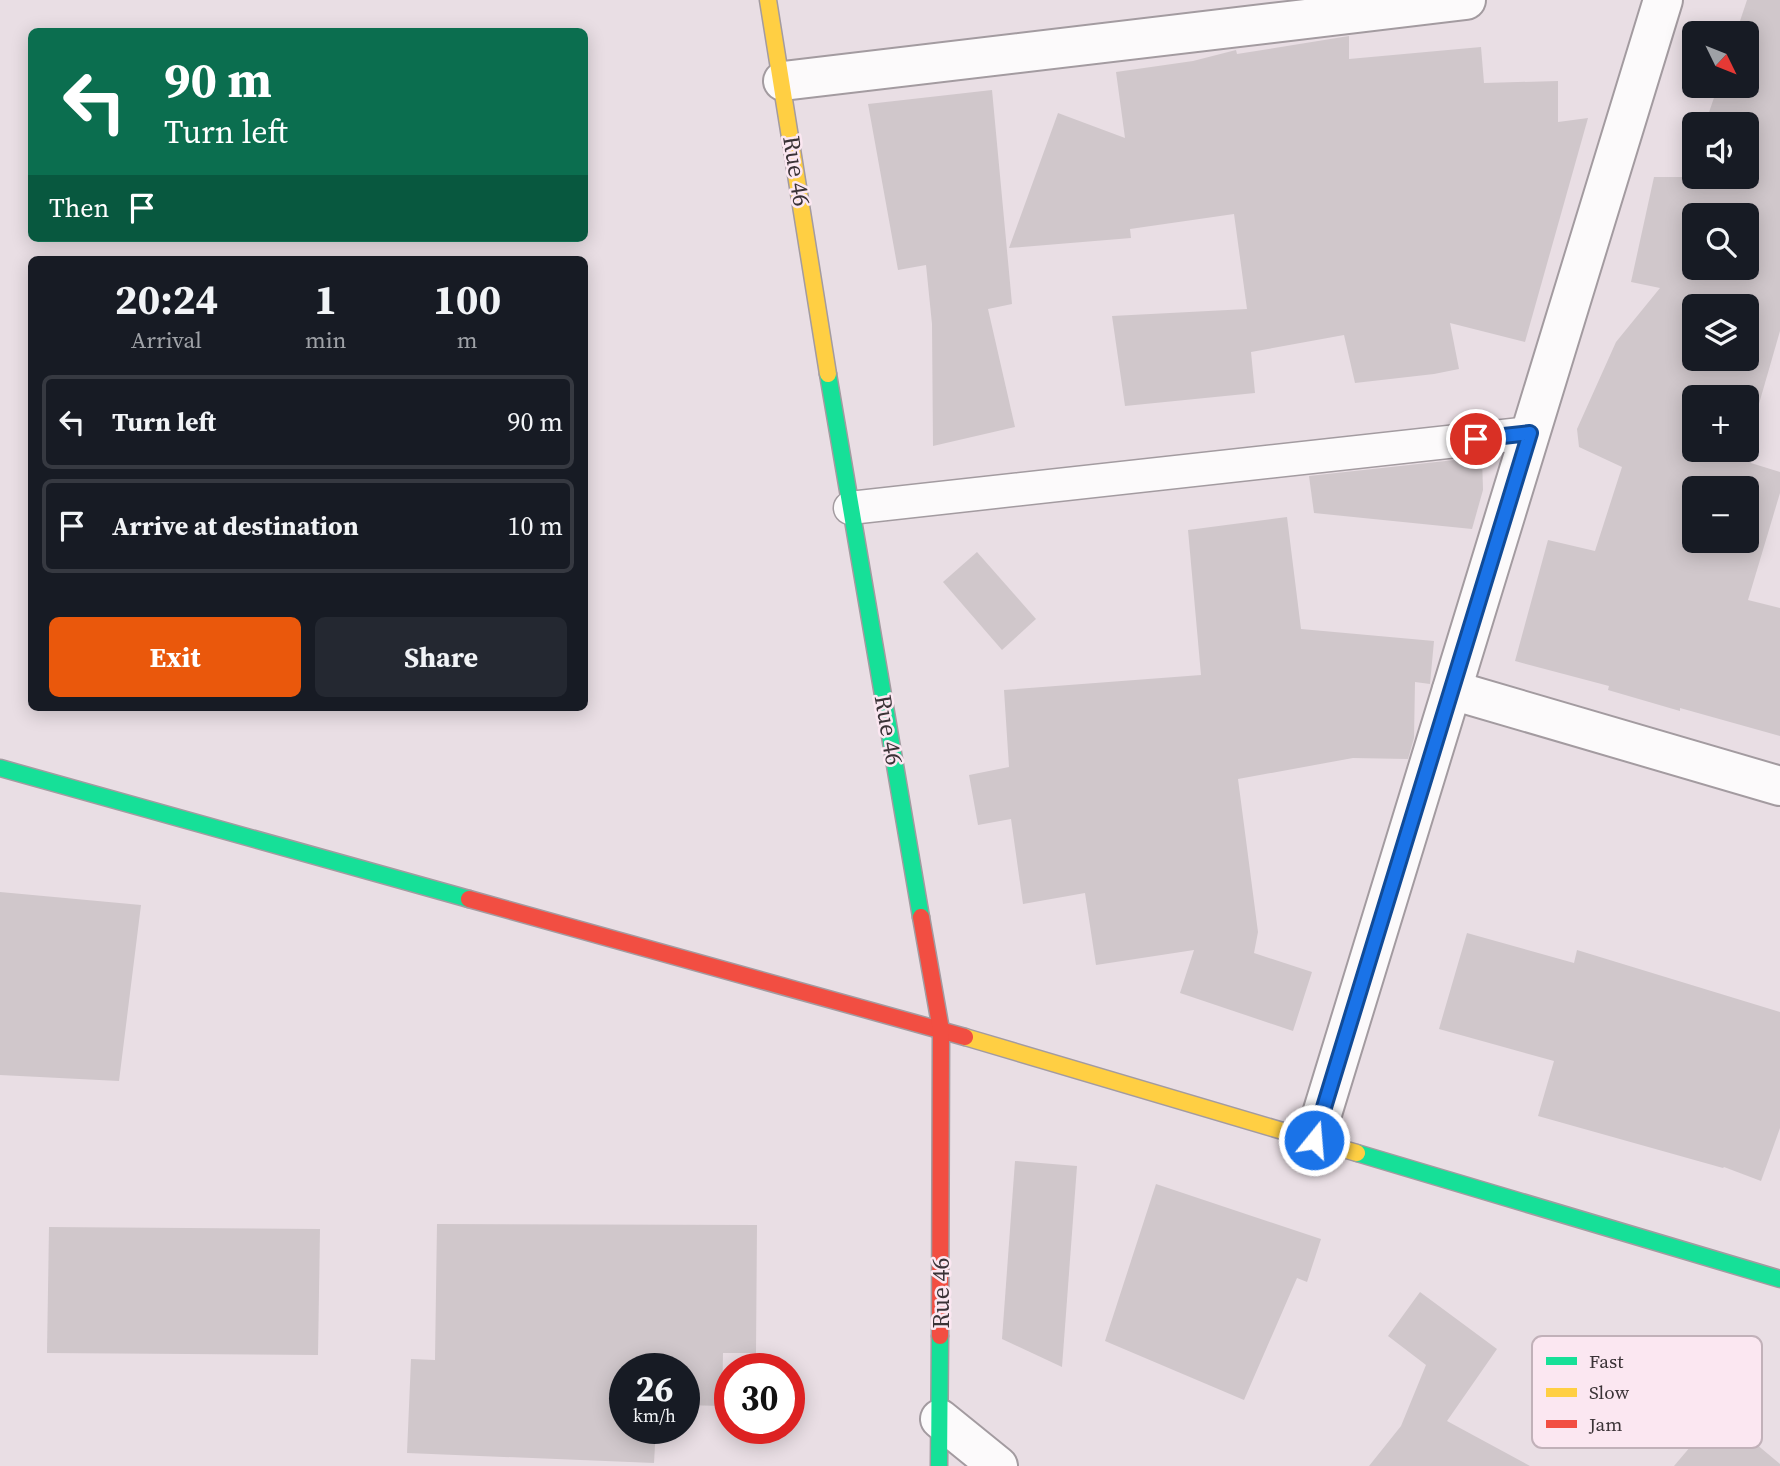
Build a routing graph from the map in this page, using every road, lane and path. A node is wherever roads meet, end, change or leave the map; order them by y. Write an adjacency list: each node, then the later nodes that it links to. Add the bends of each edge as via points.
1 (768, 0): 4 (street, Rue 46)
2 (1466, 0): 4 (street)
3 (1663, 0): 5 (street)
4 (783, 81): 6 (street, Rue 46)
5 (1530, 433): 6 (lane); 7 (street)
6 (850, 508): 10 (street, Rue 46)
7 (1452, 690): 9 (street); 11 (street)
8 (0, 768): 10 (street)
9 (1780, 786)
10 (941, 1030): 11 (street); 13 (street, Rue 46)
11 (1314, 1140): 12 (street)
12 (1780, 1279)
13 (940, 1419): 14 (street, Rue 46); 15 (street)
14 (939, 1466)
15 (999, 1466)

